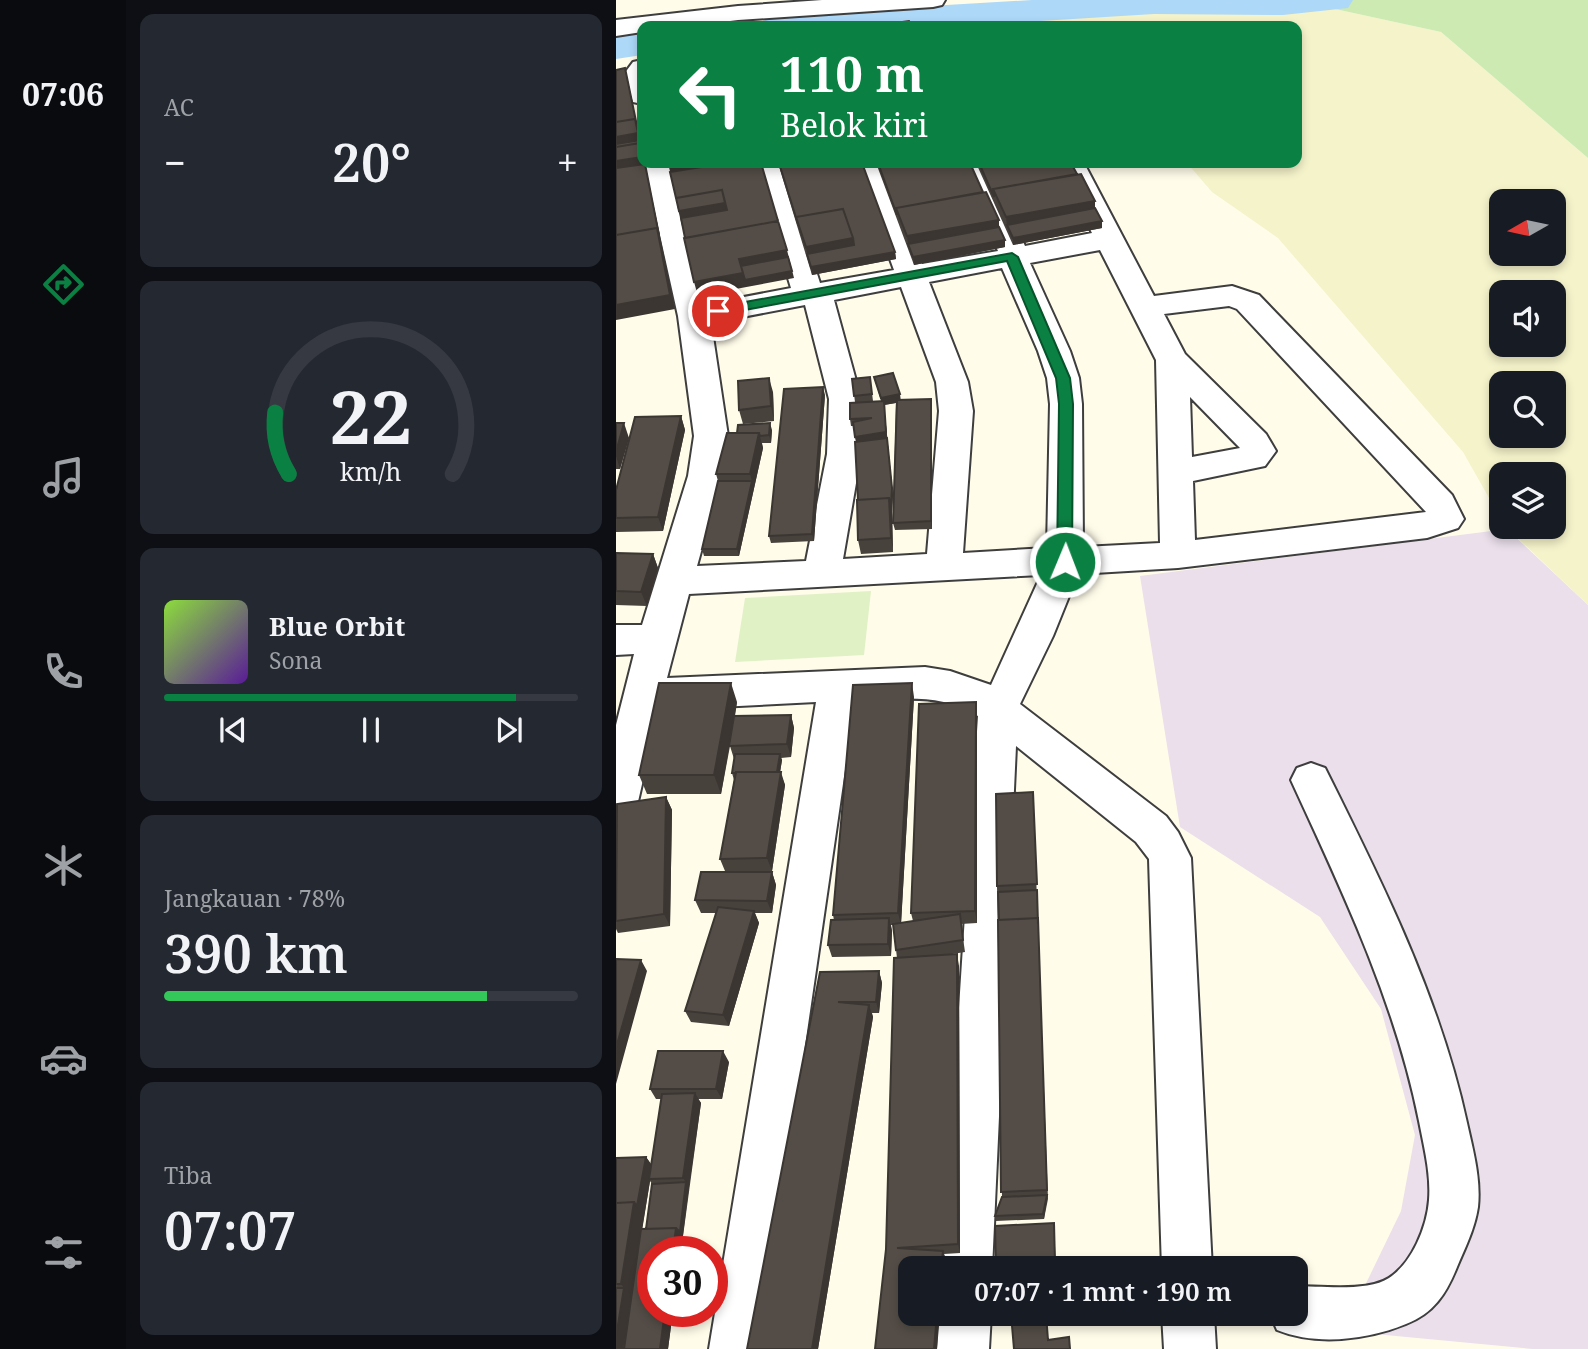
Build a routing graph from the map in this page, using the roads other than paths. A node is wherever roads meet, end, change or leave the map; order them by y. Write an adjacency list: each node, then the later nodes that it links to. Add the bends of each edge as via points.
1 (933, 0): 2 (street)
2 (673, 21)
3 (637, 25): 4 (street)
4 (616, 28)
5 (659, 168): 15 (street)
6 (769, 168): 13 (street)
7 (871, 168): 12 (street)
8 (974, 168): 11 (street)
9 (1073, 168): 10 (street)
10 (1108, 235): 11 (street); 14 (street)
11 (1011, 253): 12 (street); 20 (street, via 1063,378)
12 (911, 271): 13 (street); 19 (street, via 952,382 956,411)
13 (811, 290): 15 (street); 21 (street, via 845,399 844,454)
14 (1144, 307): 16 (street); 18 (street, via 1232,296 1248,302 1446,511 1446,519 1427,525)
15 (693, 313): 22 (street, via 711,436 705,476)
16 (1172, 360): 17 (street); 17 (street, via 1259,451 1253,458)
17 (1177, 472): 18 (street)
18 (1178, 555): 20 (street)
19 (944, 567): 20 (street); 21 (street)
20 (1062, 568): 27 (street)
21 (822, 574): 22 (street)
22 (673, 582): 23 (street)
23 (657, 639): 24 (street); 26 (street)
24 (616, 640)
25 (838, 687): 26 (street); 27 (street, via 925,682 959,689); 35 (street)
26 (643, 695): 29 (street)
27 (998, 709): 30 (street); 31 (street, via 1151,830 1170,858)
28 (1311, 780): 32 (street, via 1377,920 1419,1029 1443,1121 1454,1205 1420,1287 1377,1309)
29 (616, 806)
30 (968, 1256)
31 (1186, 1256)
32 (1308, 1312)
33 (964, 1326): 36 (street)
34 (1189, 1326): 37 (street)
35 (735, 1349)
36 (963, 1349)
37 (1190, 1349)

